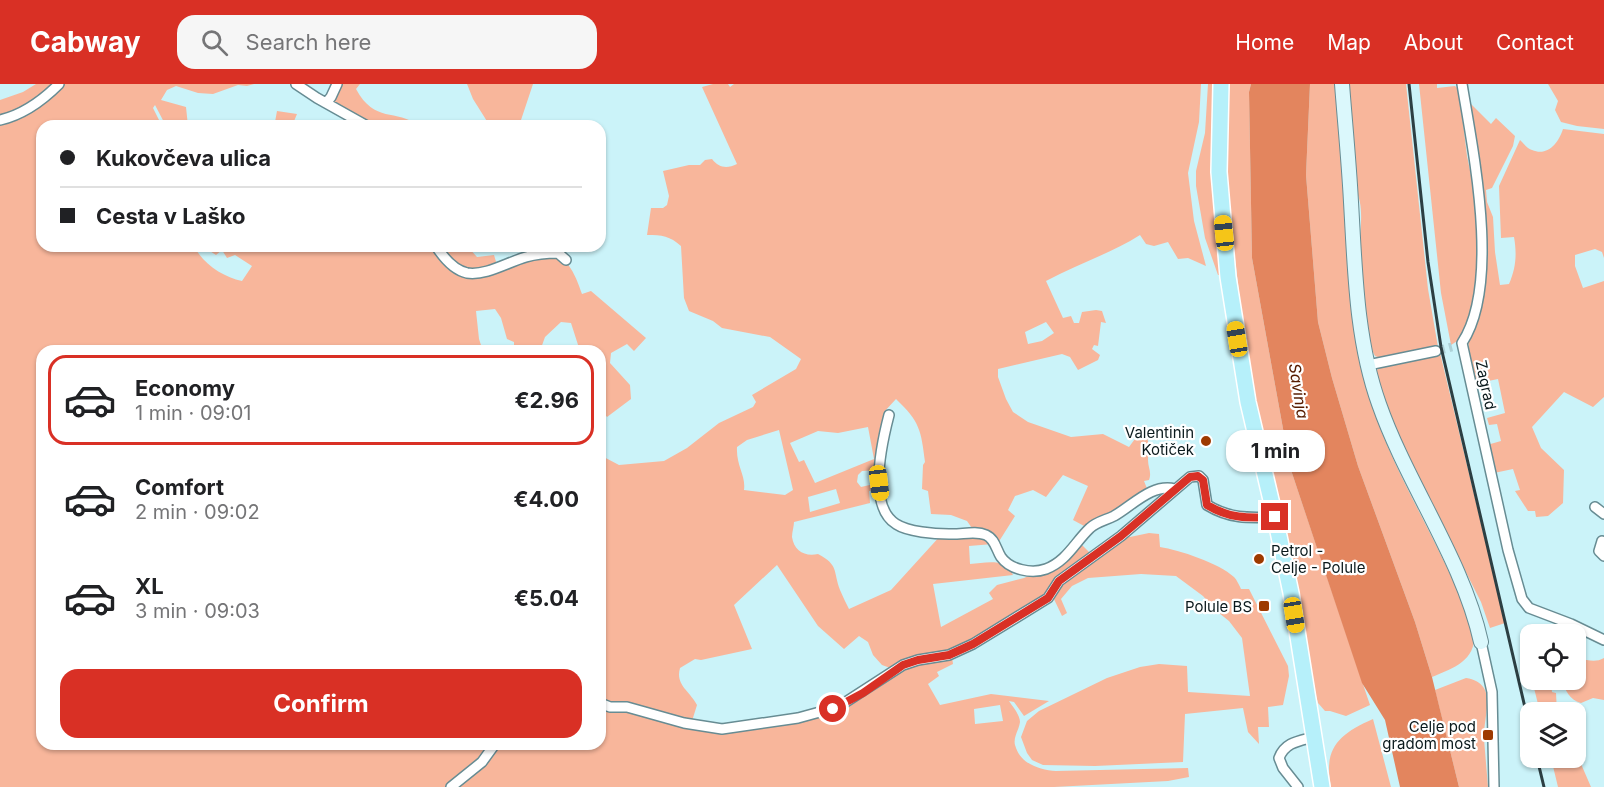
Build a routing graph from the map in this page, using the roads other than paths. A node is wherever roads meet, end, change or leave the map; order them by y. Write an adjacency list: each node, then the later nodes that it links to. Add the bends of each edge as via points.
1 (58, 84): 8 (street, via 39,101)
2 (296, 84): 7 (street)
3 (337, 84): 7 (street)
4 (1221, 84): 22 (main road, via 1219,172 1228,278 1248,402)
5 (1342, 84): 17 (street, via 1356,288)
6 (1462, 84): 14 (street, Zagrad, via 1480,196 1482,266 1478,302)
7 (326, 103): 9 (street)
8 (0, 120)
9 (356, 120)
10 (441, 252): 11 (street, via 458,270 477,273)
11 (547, 252)
12 (561, 252): 13 (street)
13 (566, 260)
14 (1462, 344): 15 (street); 25 (street, Zagrad, via 1522,599 1529,608)
15 (1452, 347)
16 (1436, 351): 17 (street)
17 (1368, 365): 26 (street, via 1396,449 1462,584)
18 (889, 415): 19 (street, via 879,458 881,500 887,515 908,530 990,536 1002,559 1018,569 1046,569 1074,549 1099,522 1156,491)
19 (1175, 489): 22 (street, via 1190,477 1198,476 1203,480 1207,505 1217,511 1236,518); 27 (street, via 1121,536 1059,581 1048,598 973,644 949,655 903,665 838,707 798,718 722,729)
20 (1595, 507): 21 (street)
21 (1604, 514)
22 (1275, 517): 28 (main road)
23 (1604, 542): 24 (street, via 1599,551)
24 (1604, 556)
25 (1604, 639)
26 (1481, 642): 33 (street, via 1492,692)
27 (606, 705)
28 (1314, 737): 31 (street, via 1289,744 1279,758); 32 (main road)
29 (491, 750): 30 (street, via 482,762)
30 (450, 787)
31 (1298, 787)
32 (1322, 787)
33 (1494, 787)

